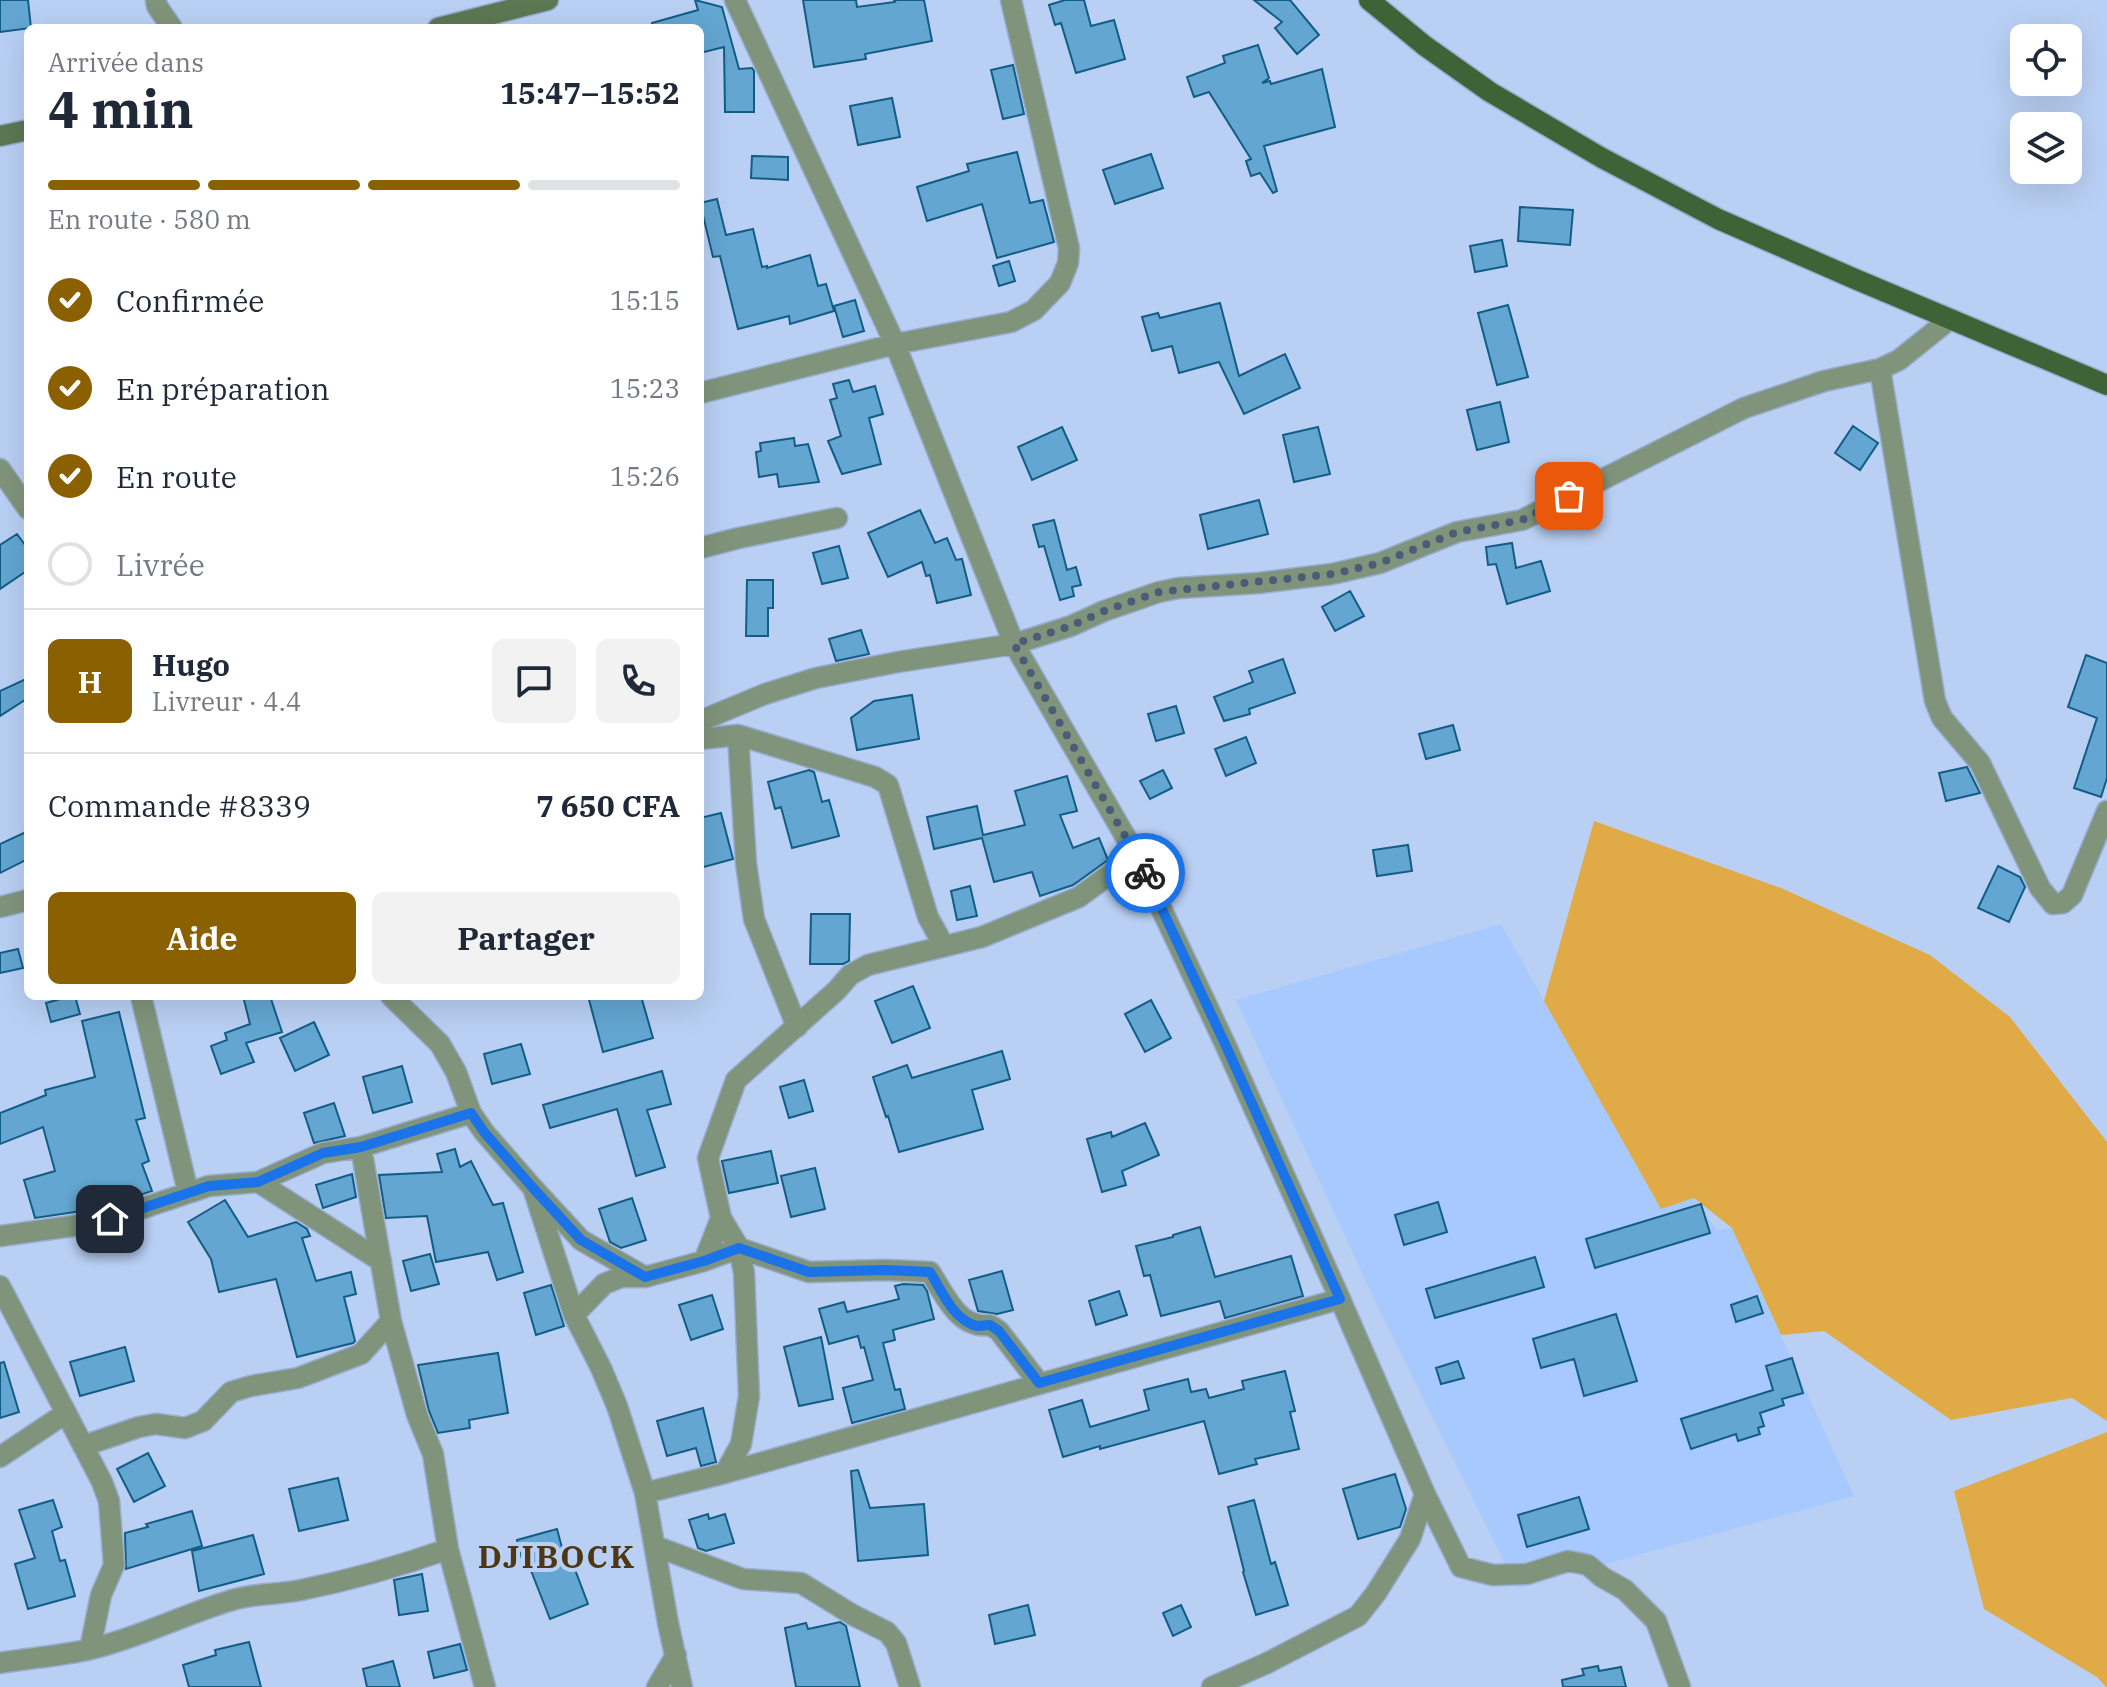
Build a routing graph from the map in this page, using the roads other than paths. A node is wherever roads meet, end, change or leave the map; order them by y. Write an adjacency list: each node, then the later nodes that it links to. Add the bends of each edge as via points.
1 (156, 0): 6 (street)
2 (548, 0): 7 (main road)
3 (735, 0): 11 (street)
4 (1011, 0): 11 (street, via 1069,248 1068,263 1060,283 1034,310 1011,322)
5 (1369, 0): 10 (main road, via 1490,92 1602,158 1718,219)
6 (169, 24)
7 (454, 24)
8 (24, 131): 9 (main road)
9 (0, 136)
10 (1950, 319): 12 (street); 13 (main road)
11 (895, 344): 14 (street); 19 (street)
12 (1880, 369): 19 (street, via 1744,408 1522,520 1457,532 1380,563 1332,574 1159,592); 23 (street, via 1935,701 1942,718 1980,763 2040,888 2053,904 2072,895)
13 (2107, 385)
14 (704, 392)
15 (0, 469): 16 (street)
16 (24, 503)
17 (837, 518): 18 (street)
18 (704, 547)
19 (1014, 644): 20 (street, via 816,678); 24 (street)
20 (704, 719)
21 (738, 735): 22 (street); 27 (street, via 888,785 928,917); 30 (street, via 754,919)
22 (704, 739)
23 (2107, 811)
24 (1136, 855): 27 (street, via 1079,897 982,937); 43 (street)
25 (24, 901): 26 (street)
26 (0, 907)
27 (944, 946): 30 (street, via 868,965 850,975)
28 (142, 1000): 35 (street)
29 (395, 1000): 31 (street, via 445,1051)
30 (797, 1027): 36 (street, via 736,1080 708,1158)
31 (471, 1113): 32 (street); 34 (street)
32 (361, 1147): 33 (street, via 323,1153); 39 (street)
33 (258, 1182): 35 (street); 39 (street)
34 (533, 1188): 41 (street, via 581,1240); 44 (street)
35 (188, 1192): 37 (street, via 110,1219)
36 (721, 1218): 38 (street); 40 (street)
37 (0, 1236)
38 (739, 1248): 40 (street); 46 (street, via 809,1272 930,1272 955,1311 964,1320 999,1331); 50 (street, via 749,1396 741,1444)
39 (381, 1261): 45 (street)
40 (704, 1261): 41 (street)
41 (645, 1277): 44 (street, via 621,1277 604,1284)
42 (0, 1286): 47 (street)
43 (1340, 1299): 46 (street); 52 (street)
44 (574, 1315): 51 (street, via 617,1406)
45 (391, 1321): 48 (street, via 361,1354 298,1378 231,1392 203,1421 185,1428 139,1427); 54 (street, via 433,1454)
46 (1039, 1383): 50 (street)
47 (66, 1413): 48 (street); 49 (street)
48 (83, 1446): 55 (street, via 109,1501 114,1565 101,1595)
49 (0, 1457)
50 (725, 1473): 51 (street)
51 (645, 1493): 53 (street)
52 (1425, 1494): 62 (street, via 1410,1539 1358,1616); 63 (street, via 1461,1567 1493,1575 1527,1574 1568,1561 1588,1565 1625,1590 1656,1621)
53 (655, 1546): 56 (street); 61 (street, via 743,1579 801,1583 887,1632 896,1643)
54 (448, 1549): 55 (street, via 309,1588 230,1600); 58 (street)
55 (90, 1649): 57 (street)
56 (676, 1655): 59 (street); 60 (street)
57 (0, 1663)
58 (485, 1687)
59 (657, 1687)
60 (682, 1687)
61 (910, 1687)
62 (1212, 1687)
63 (1680, 1687)

